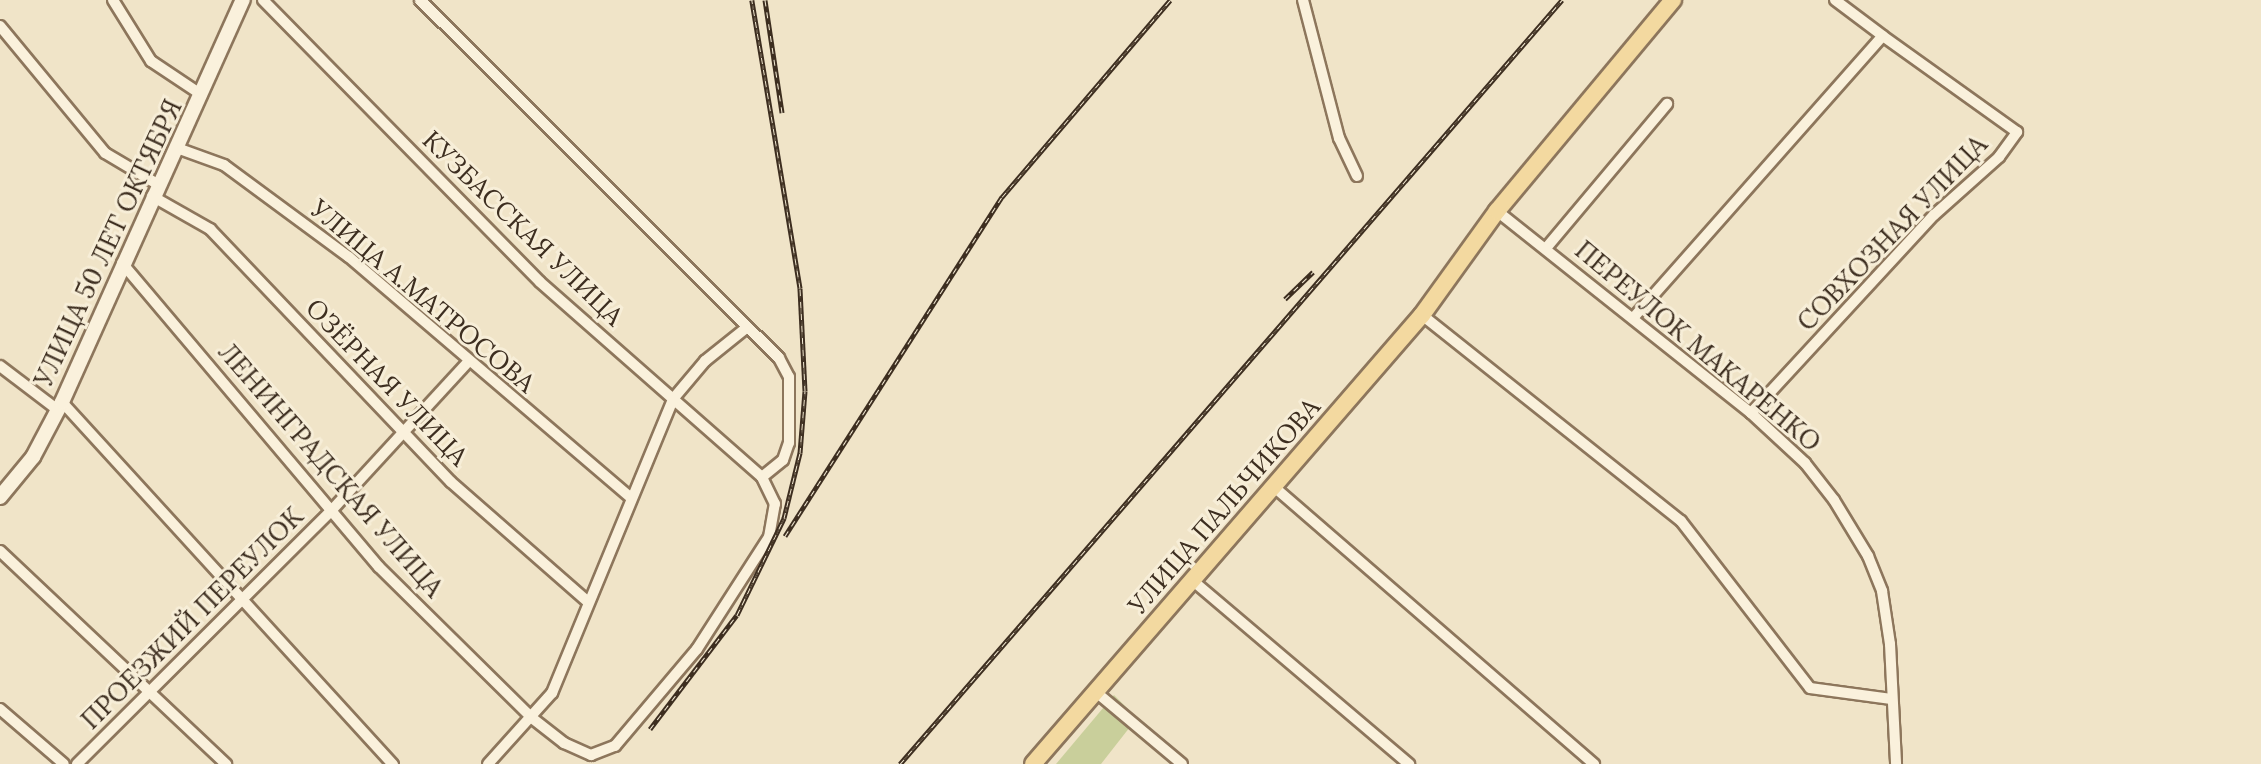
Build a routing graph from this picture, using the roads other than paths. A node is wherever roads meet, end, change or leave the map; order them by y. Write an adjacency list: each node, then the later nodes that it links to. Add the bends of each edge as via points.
1 (113, 0): 10 (street, via 151,61)
2 (243, 0): 10 (main road, УЛИЦА 50 ЛЕТ ОКТЯБРЯ)
3 (263, 0): 23 (street, КУЗБАССКАЯ УЛИЦА, via 540,282)
4 (420, 0): 20 (street)
5 (1303, 0): 13 (street, via 1339,138)
6 (1673, 0): 15 (main road, УЛИЦА ПАЛЬЧИКОВА)
7 (1835, 0): 9 (street)
8 (0, 26): 14 (street, ОЗЁРНАЯ УЛИЦА, via 105,153)
9 (1883, 36): 19 (street); 25 (street, СОВХОЗНАЯ УЛИЦА, via 2017,132 1999,157 1934,215)
10 (202, 95): 12 (main road, УЛИЦА 50 ЛЕТ ОКТЯБРЯ)
11 (1667, 104): 16 (street)
12 (177, 148): 14 (main road, УЛИЦА 50 ЛЕТ ОКТЯБРЯ); 21 (street, УЛИЦА А.МАТРОСОВА, via 224,165 349,257)
13 (1357, 176)
14 (156, 190): 17 (main road, УЛИЦА 50 ЛЕТ ОКТЯБРЯ); 26 (street, ОЗЁРНАЯ УЛИЦА, via 210,229)
15 (1497, 211): 16 (street, ПЕРЕУЛОК МАКАРЕНКО); 18 (main road, УЛИЦА ПАЛЬЧИКОВА)
16 (1547, 247): 19 (street, ПЕРЕУЛОК МАКАРЕНКО)
17 (122, 263): 24 (main road, УЛИЦА 50 ЛЕТ ОКТЯБРЯ); 31 (street, ЛЕНИНГРАДСКАЯ УЛИЦА)
18 (1422, 315): 28 (main road, УЛИЦА ПАЛЬЧИКОВА); 38 (street, via 1681,521 1810,688)
19 (1634, 317): 25 (street, ПЕРЕУЛОК МАКАРЕНКО)
20 (746, 328): 23 (street, via 705,361); 27 (street, via 779,358 789,377 789,443 783,460)
21 (468, 362): 26 (street, ПРОЕЗЖИЙ ПЕРЕУЛОК); 29 (street, УЛИЦА А.МАТРОСОВА)
22 (0, 366): 24 (street)
23 (673, 399): 27 (street, КУЗБАССКАЯ УЛИЦА); 29 (street)
24 (60, 406): 30 (main road, УЛИЦА 50 ЛЕТ ОКТЯБРЯ, via 33,457); 34 (street)
25 (1751, 413): 38 (street, ПЕРЕУЛОК МАКАРЕНКО, via 1805,463 1868,556 1882,591)
26 (405, 434): 31 (street, ПРОЕЗЖИЙ ПЕРЕУЛОК); 35 (street, ОЗЁРНАЯ УЛИЦА, via 451,482)
27 (762, 477): 40 (street, ЛЕНИНГРАДСКАЯ УЛИЦА, via 775,504 769,537 697,649 615,746 591,755 564,743)
28 (1273, 486): 33 (main road, УЛИЦА ПАЛЬЧИКОВА); 49 (street)
29 (629, 496): 35 (street)
30 (0, 497)
31 (331, 511): 34 (street, ПРОЕЗЖИЙ ПЕРЕУЛОК); 40 (street, ЛЕНИНГРАДСКАЯ УЛИЦА, via 379,567)
32 (0, 551): 36 (street)
33 (1192, 580): 37 (main road, УЛИЦА ПАЛЬЧИКОВА); 48 (street)
34 (240, 601): 36 (street, ПРОЕЗЖИЙ ПЕРЕУЛОК); 44 (street)
35 (588, 602): 40 (street, via 552,693)
36 (148, 691): 42 (street, ПРОЕЗЖИЙ ПЕРЕУЛОК); 43 (street)
37 (1096, 692): 46 (main road, УЛИЦА ПАЛЬЧИКОВА); 47 (street)
38 (1891, 699): 50 (street, ПЕРЕУЛОК МАКАРЕНКО)
39 (0, 709): 41 (street)
40 (532, 718): 45 (street)
41 (64, 764)
42 (77, 764)
43 (226, 764)
44 (393, 764)
45 (488, 764)
46 (1033, 764)
47 (1182, 764)
48 (1409, 764)
49 (1594, 764)
50 (1896, 764)

